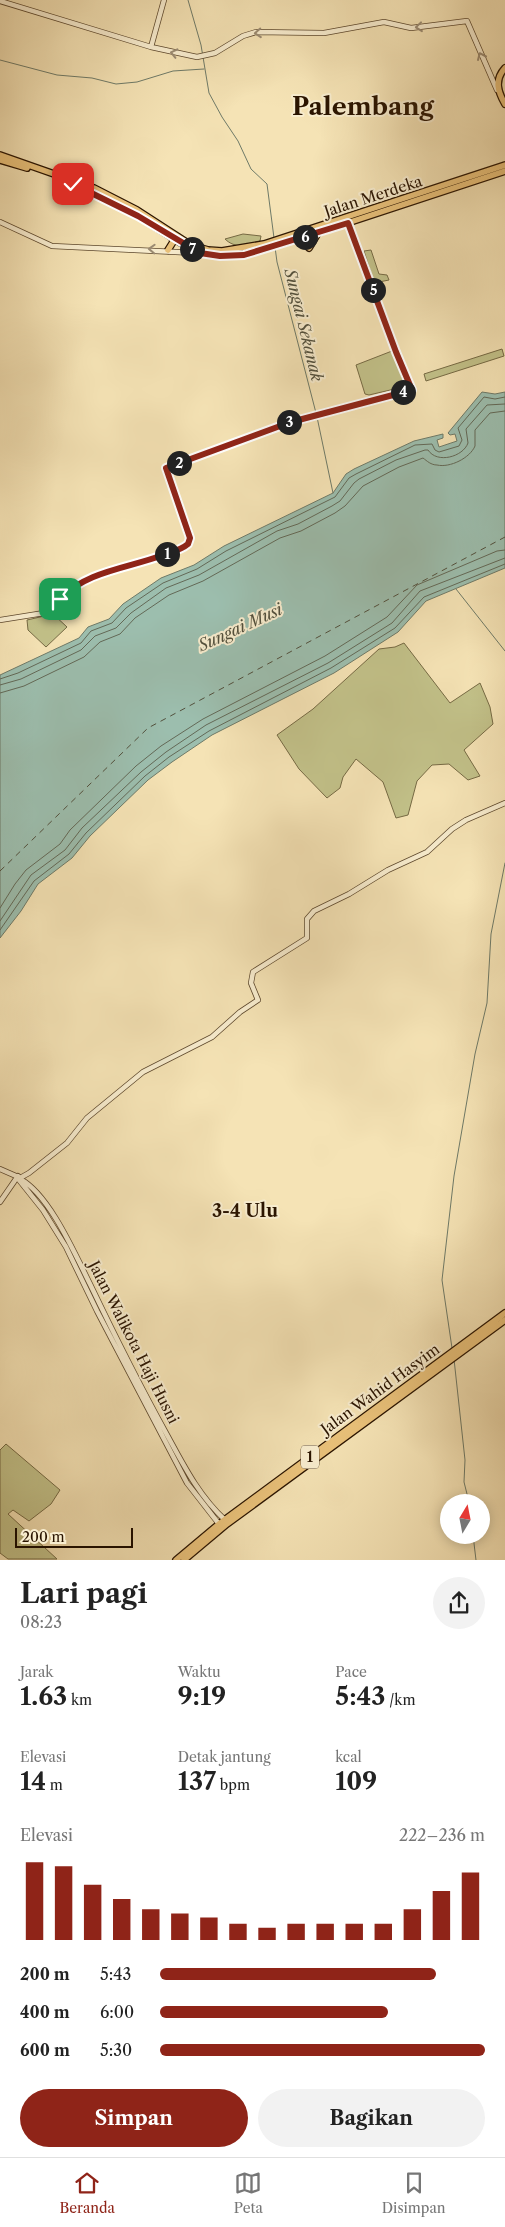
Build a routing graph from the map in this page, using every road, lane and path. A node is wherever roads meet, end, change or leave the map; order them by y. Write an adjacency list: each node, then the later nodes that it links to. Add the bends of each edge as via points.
1 (164, 0): 3 (street)
2 (0, 1): 3 (street)
3 (151, 48): 5 (street, one-way to 3, via 467,21 411,28 384,22 327,32 256,32 197,57)
4 (505, 68): 5 (main road, via 498,79)
5 (497, 90): 6 (main road)
6 (505, 104)
7 (0, 155): 14 (main road, Jalan Merdeka, via 94,188 137,210)
8 (0, 160): 14 (main road, Jalan Merdeka, via 92,192)
9 (505, 165): 11 (main road, Jalan Merdeka)
10 (505, 171): 11 (main road, Jalan Merdeka)
11 (349, 220): 13 (main road, Jalan Merdeka); 15 (main road, Jalan Merdeka); 20 (street, via 412,390 285,423 166,468 190,538 188,544 84,582 64,594 49,611)
12 (0, 222): 18 (street, one-way to 12, via 52,246)
13 (318, 233): 15 (main road, Jalan Merdeka); 17 (main road)
14 (172, 235): 16 (main road, Jalan Merdeka, via 208,250); 18 (main road, via 172,245); 19 (main road, Jalan Merdeka)
15 (280, 242): 16 (main road, Jalan Merdeka)
16 (266, 246): 19 (main road, Jalan Merdeka, via 231,257)
17 (308, 248)
18 (168, 250): 19 (street)
19 (200, 253)
20 (0, 620)
21 (505, 803): 23 (street, via 466,820 427,852 314,911 307,919 308,938 255,970 251,983 258,1000 213,1036 143,1072 87,1118 67,1143)
22 (2, 1171): 23 (street)
23 (18, 1178): 24 (street); 29 (street, Jalan Walikota Haji Husni, via 66,1247 187,1483)
24 (0, 1202)
25 (505, 1313): 27 (main road, Jalan Wahid Hasyim / 1)
26 (505, 1320): 27 (main road, Jalan Wahid Hasyim / 1)
27 (458, 1352): 28 (main road, Jalan Wahid Hasyim / 1)
28 (298, 1468): 29 (main road, Jalan Wahid Hasyim / 1); 31 (main road, Jalan Wahid Hasyim / 1)
29 (222, 1522): 30 (main road, Jalan Wahid Hasyim / 1)
30 (176, 1560)
31 (184, 1560)

